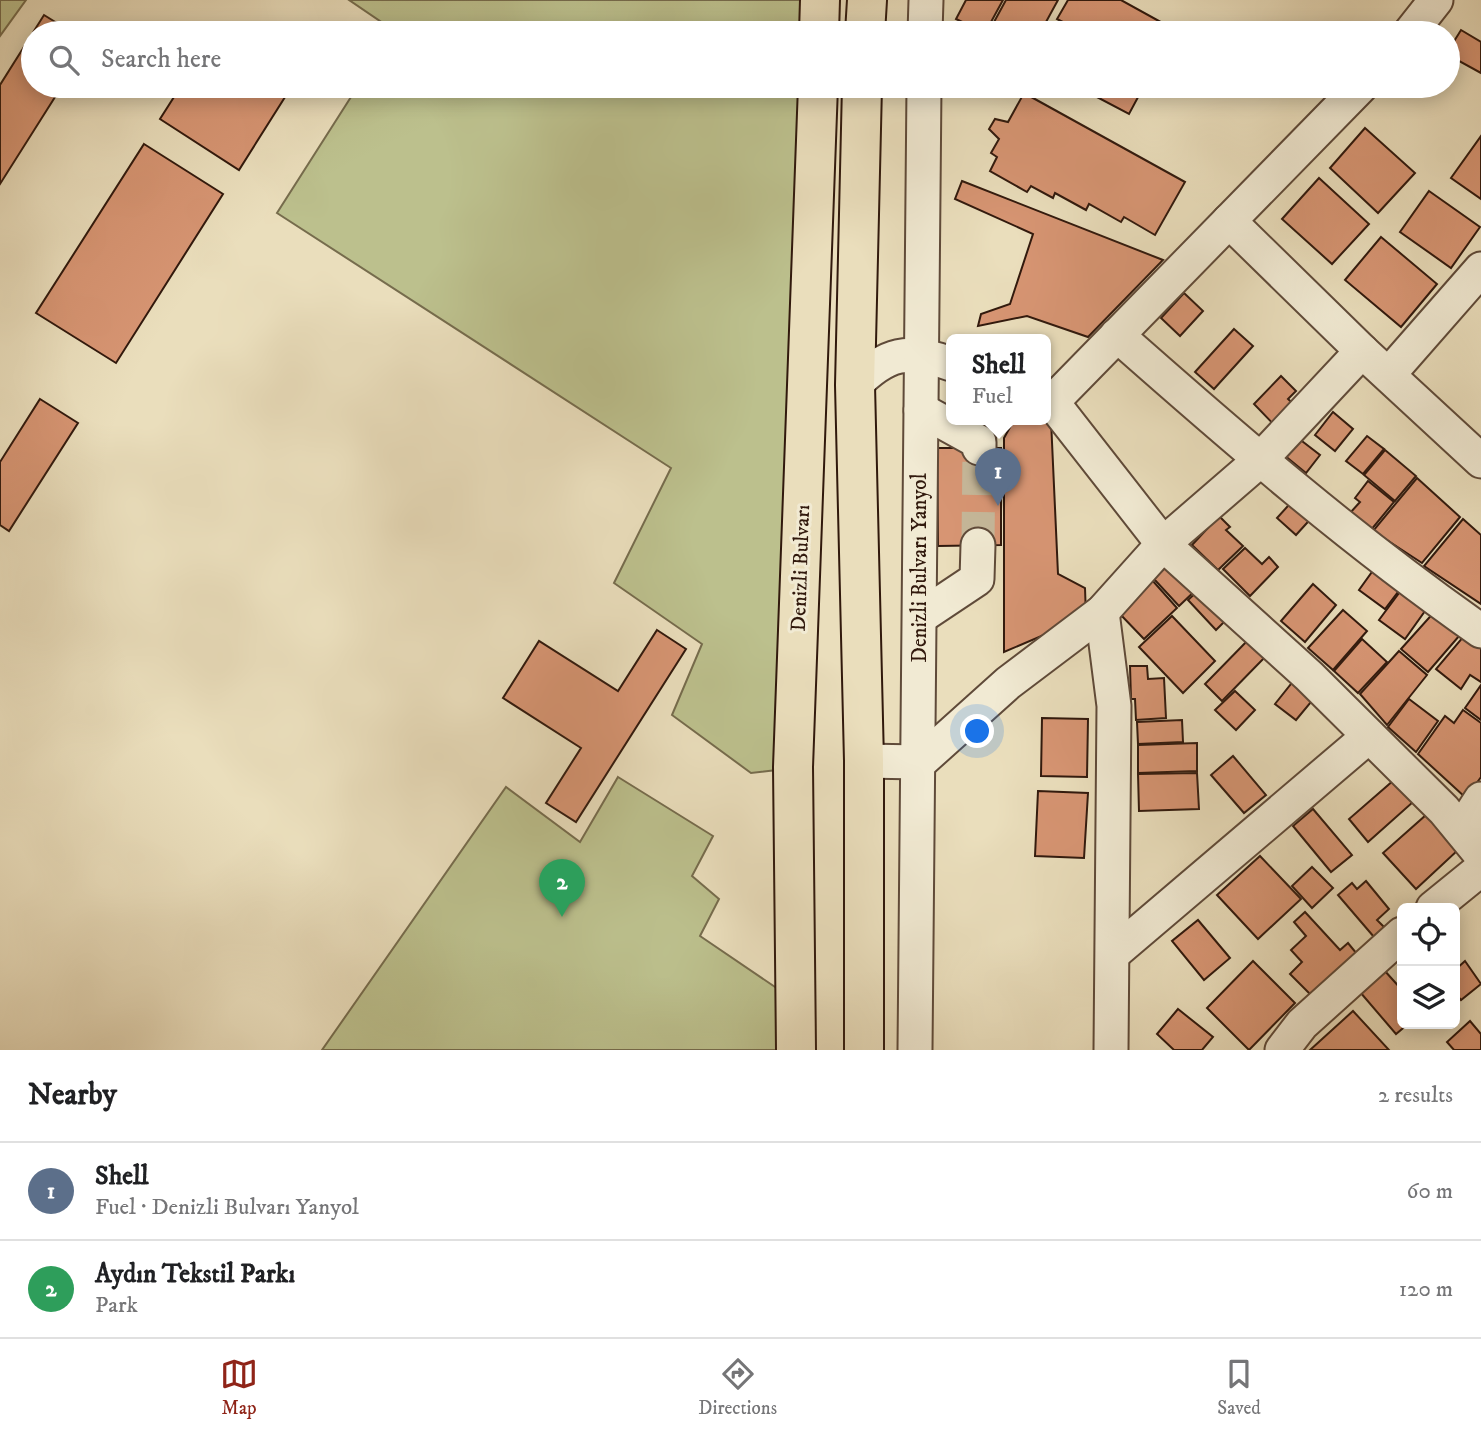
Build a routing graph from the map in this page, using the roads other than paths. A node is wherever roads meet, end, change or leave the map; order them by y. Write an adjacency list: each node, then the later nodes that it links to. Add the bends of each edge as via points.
1 (820, 0): 5 (highway)
2 (867, 0): 6 (highway)
3 (926, 0): 7 (street)
4 (1436, 0): 8 (street)
5 (819, 21)
6 (866, 21)
7 (925, 21)
8 (1419, 21)
9 (818, 98): 42 (highway, Denizli Bulvarı, via 793,767)
10 (862, 98): 19 (highway)
11 (925, 98): 17 (street, Denizli Bulvarı Yanyol)
12 (1349, 98): 13 (street)
13 (1228, 221): 15 (street); 16 (street)
14 (1481, 268): 18 (street)
15 (1117, 335): 20 (street); 26 (street)
16 (1362, 351): 18 (street); 26 (street)
17 (936, 358): 19 (street, via 877,363); 22 (street, Denizli Bulvarı Yanyol)
18 (1389, 374): 27 (street)
19 (855, 385): 34 (highway)
20 (1051, 399)
21 (1051, 404): 28 (street)
22 (921, 410): 23 (street); 31 (street, Denizli Bulvarı Yanyol)
23 (946, 424)
24 (948, 425): 25 (street, via 979,442)
25 (979, 448)
26 (1259, 461): 28 (street); 32 (street, via 1346,533)
27 (1481, 461)
28 (1163, 544): 30 (street); 33 (street)
29 (978, 545): 31 (street, via 977,579)
30 (1102, 612): 35 (street, via 1009,683); 41 (street, via 1114,706)
31 (920, 617): 35 (street, Denizli Bulvarı Yanyol)
32 (1481, 631)
33 (1369, 736): 37 (street); 41 (street)
34 (864, 761): 35 (street); 43 (highway)
35 (920, 762): 44 (street, Denizli Bulvarı Yanyol)
36 (1481, 799): 37 (street)
37 (1471, 843)
38 (1481, 869): 39 (street)
39 (1439, 903)
40 (1397, 938): 46 (street, via 1302,1024)
41 (1114, 953): 45 (street)
42 (796, 1050)
43 (863, 1050)
44 (915, 1050)
45 (1111, 1050)
46 (1282, 1050)

